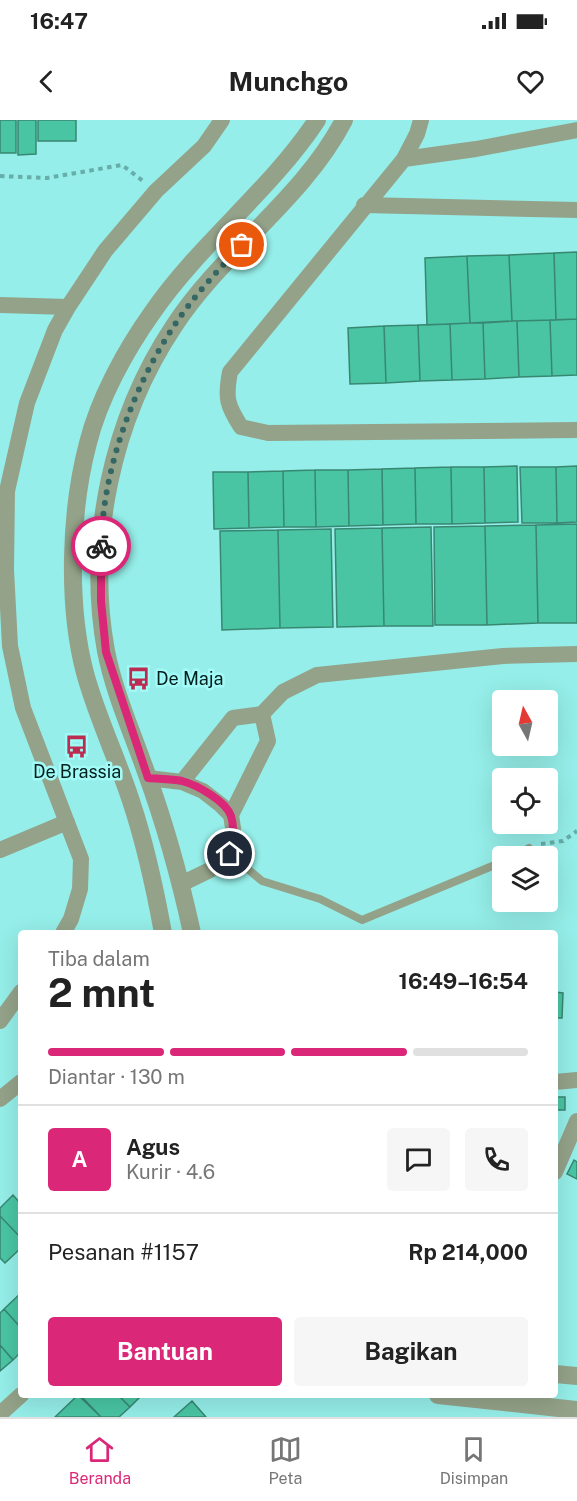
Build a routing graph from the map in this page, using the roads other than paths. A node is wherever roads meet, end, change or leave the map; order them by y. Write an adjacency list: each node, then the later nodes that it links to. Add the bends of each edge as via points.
1 (222, 120): 10 (street, via 204,146 156,191 105,251)
2 (317, 120): 11 (street)
3 (344, 120): 12 (street, via 303,177)
4 (421, 120): 6 (street)
5 (577, 130): 6 (street)
6 (404, 159): 7 (street)
7 (364, 205): 8 (street); 13 (street, via 230,372 228,405 241,427 268,433)
8 (577, 210)
9 (0, 305): 10 (street)
10 (68, 307): 14 (street, via 27,403 7,491)
11 (152, 313): 12 (street); 26 (street, via 116,375 88,442 73,575 74,609 85,671 131,802)
12 (174, 325): 17 (street, via 142,380 111,474 102,519 101,601 106,652)
13 (577, 430)
14 (3, 570): 20 (street, via 10,646 23,708)
15 (577, 654): 16 (street, via 317,675 283,692)
16 (262, 714): 18 (street, via 233,718); 19 (street, via 267,741)
17 (148, 778): 18 (street); 24 (street)
18 (182, 782): 19 (street, via 203,791)
19 (231, 814): 22 (street)
20 (67, 822): 21 (street); 25 (street, via 81,859 81,879)
21 (0, 850)
22 (230, 854): 23 (lane, via 262,881 320,899 362,920); 24 (street, via 210,870)
23 (492, 866)
24 (181, 884): 27 (street)
25 (65, 930)
26 (162, 930)
27 (191, 930)
28 (18, 996): 29 (street)
29 (0, 1021)
30 (577, 1080): 31 (street)
31 (558, 1082)
32 (18, 1084): 33 (street)
33 (0, 1099)
34 (577, 1121): 35 (street)
35 (558, 1165)
36 (558, 1374): 37 (street)
37 (577, 1376)
38 (18, 1398): 41 (street)
39 (466, 1398): 40 (street)
40 (577, 1410)
41 (0, 1414)

